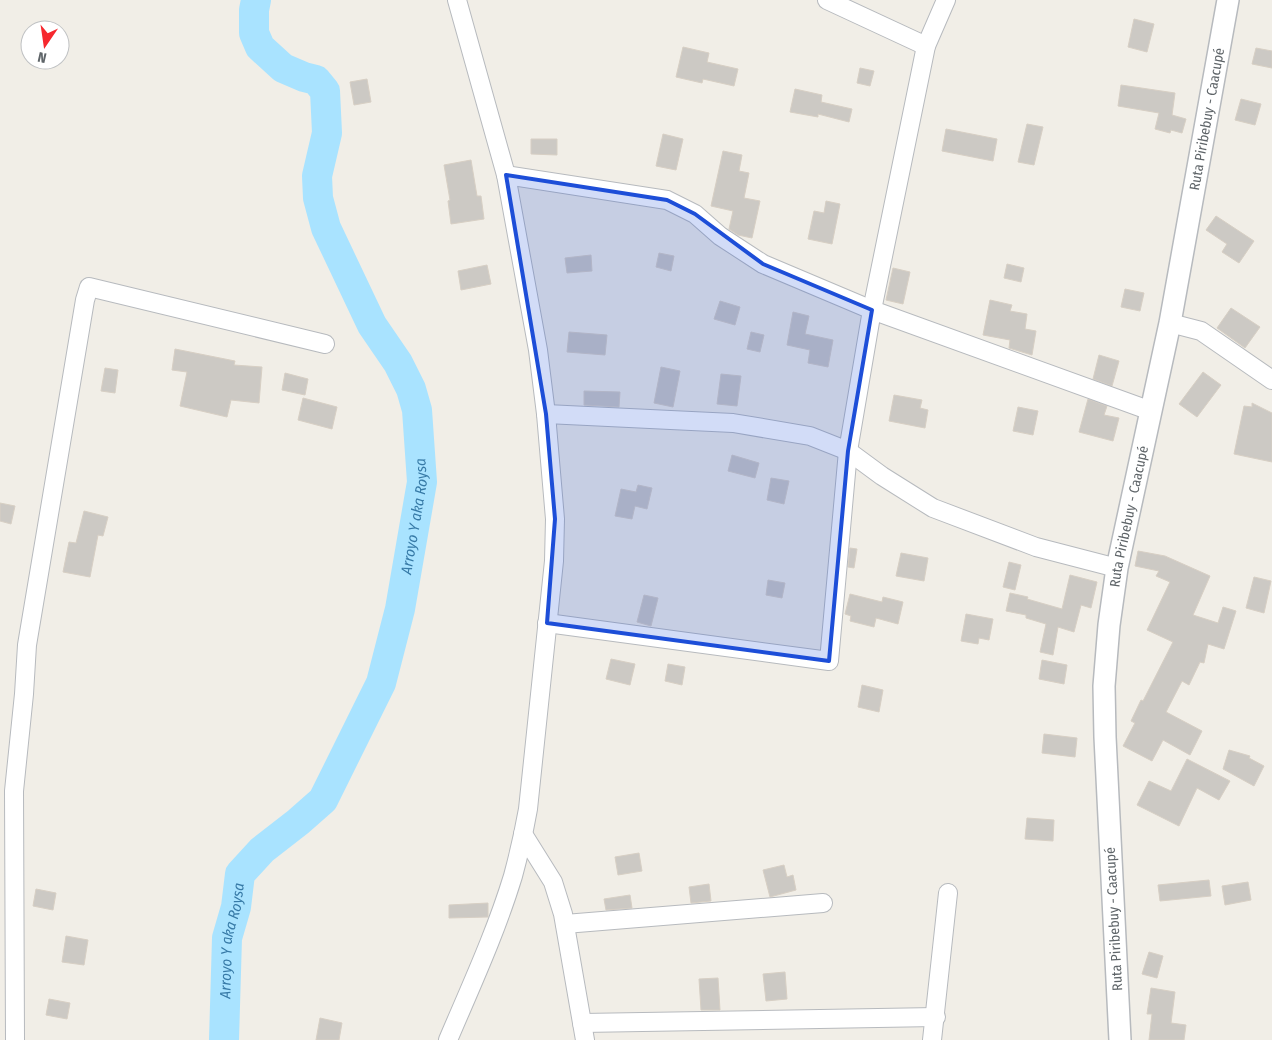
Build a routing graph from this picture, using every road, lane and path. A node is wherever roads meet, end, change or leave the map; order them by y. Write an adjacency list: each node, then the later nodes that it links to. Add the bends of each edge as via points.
1 (457, 0): 6 (street)
2 (827, 0): 5 (street)
3 (946, 0): 5 (street)
4 (1228, 0): 8 (street, Ruta Piribebuy - Caacupé)
5 (926, 46): 7 (street)
6 (506, 175): 7 (street, via 667,200 695,214 720,236 763,264); 12 (street, via 538,350)
7 (872, 310): 11 (street); 13 (street)
8 (1170, 323): 10 (street, via 1201,331); 11 (street, Ruta Piribebuy - Caacupé)
9 (325, 344): 17 (street, via 89,287 27,645)
10 (1272, 380)
11 (1151, 411): 14 (street, Ruta Piribebuy - Caacupé)
12 (546, 414): 13 (street, via 733,423 810,436); 15 (street, via 555,519)
13 (848, 451): 14 (street, via 933,508 1036,547); 15 (street, via 830,660)
14 (1117, 568): 27 (street, Ruta Piribebuy - Caacupé, via 1108,625 1104,686)
15 (547, 623): 16 (street)
16 (523, 834): 20 (street, via 553,882); 24 (street, via 489,945)
17 (7, 865): 23 (street)
18 (948, 893): 21 (street)
19 (822, 903): 20 (street)
20 (565, 924): 22 (street)
21 (936, 1017): 22 (street); 26 (street)
22 (582, 1023): 25 (street)
23 (15, 1040)
24 (448, 1040)
25 (585, 1040)
26 (932, 1040)
27 (1120, 1040)

